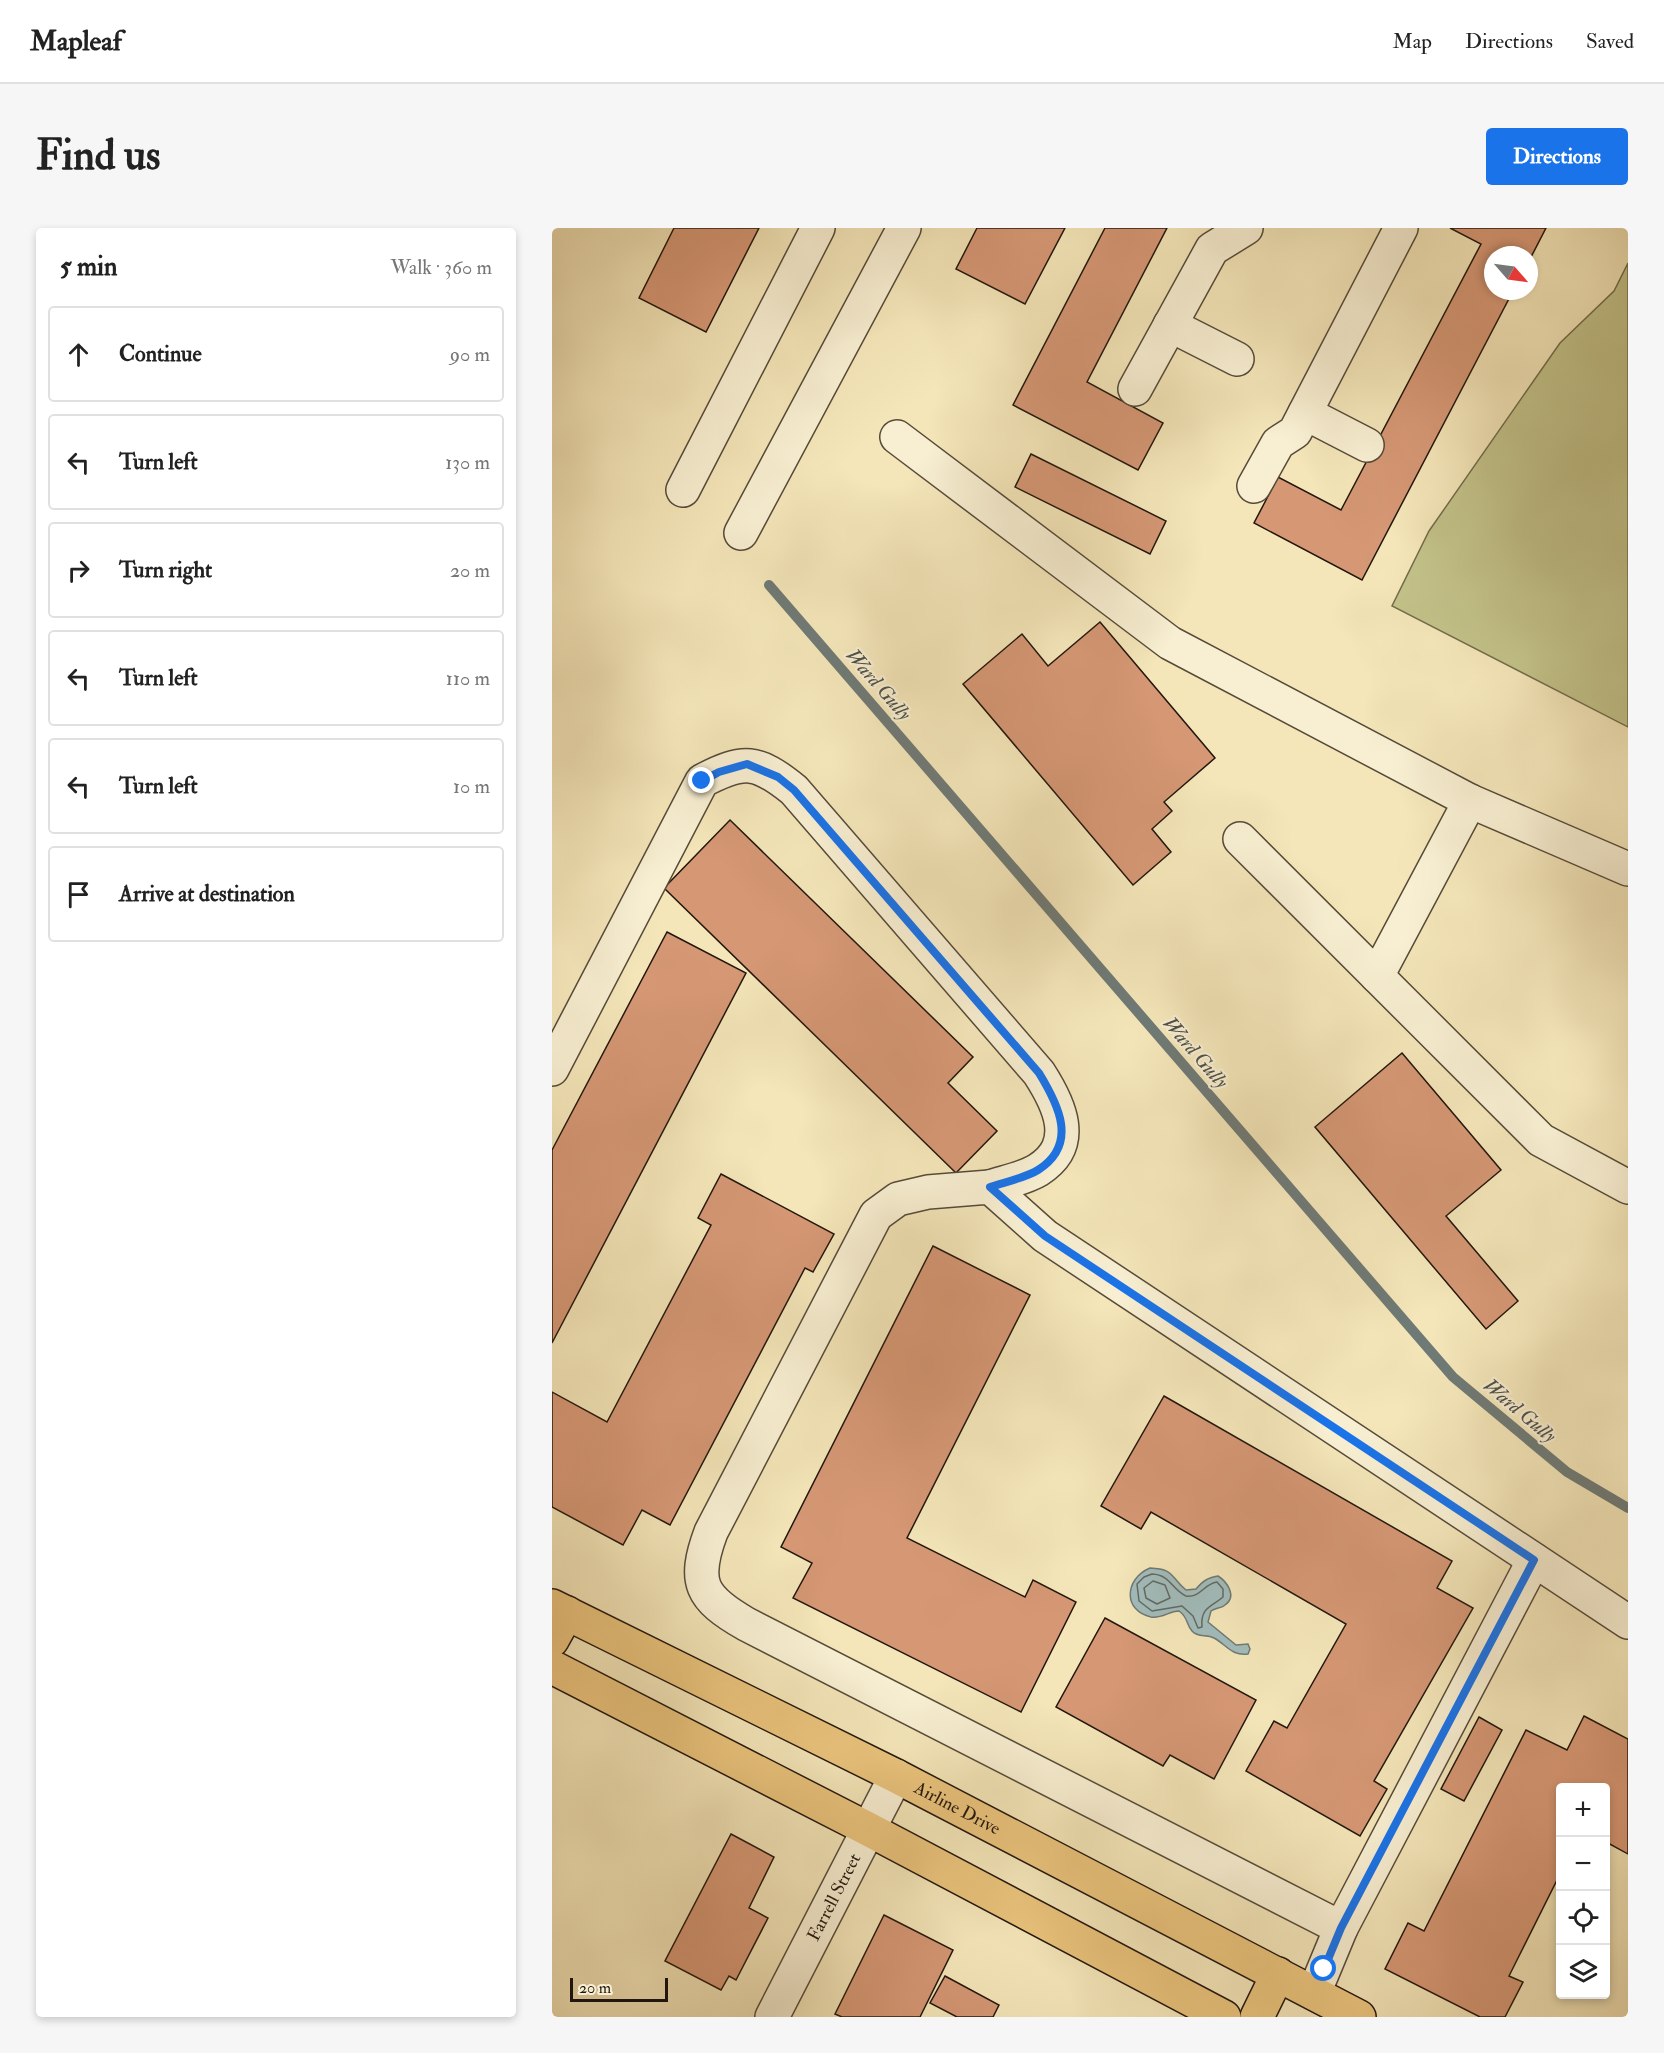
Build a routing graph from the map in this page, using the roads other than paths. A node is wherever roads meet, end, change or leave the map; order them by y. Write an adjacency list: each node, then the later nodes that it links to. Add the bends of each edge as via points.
1 (818, 228): 12 (street)
2 (904, 228): 13 (street)
3 (1246, 228): 5 (street, via 1212,249)
4 (1401, 228): 8 (street)
5 (1170, 325): 6 (street); 7 (street)
6 (1237, 359)
7 (1135, 389)
8 (1305, 413): 10 (street); 11 (street, via 1295,432 1278,443)
9 (897, 436): 14 (street, via 1170,643)
10 (1367, 445)
11 (1254, 486)
12 (682, 490)
13 (741, 533)
14 (1470, 801): 16 (street); 17 (street)
15 (1240, 839): 17 (street)
16 (1628, 869)
17 (1377, 976): 20 (street, via 1541,1140)
18 (552, 1069): 19 (street, via 702,781 747,764 778,777 794,790 1039,1073 1052,1094 1061,1113 1061,1135 1055,1155 1037,1170)
19 (990, 1187): 21 (street, via 1045,1236); 27 (street, via 897,1199 876,1215 711,1532 702,1556 707,1596 746,1624)
20 (1628, 1187)
21 (1534, 1560): 23 (street); 27 (street)
22 (557, 1619): 25 (main road, Airline Drive)
23 (1628, 1622)
24 (552, 1667): 26 (main road)
25 (896, 1776): 26 (street, Farrell Street); 28 (main road, Airline Drive)
26 (868, 1829): 30 (street, Farrell Street); 31 (main road)
27 (1341, 1928): 29 (street)
28 (1278, 1974): 29 (main road, Airline Drive); 32 (main road)
29 (1308, 2005): 33 (main road, Airline Drive)
30 (772, 2017)
31 (1224, 2017)
32 (1257, 2017)
33 (1359, 2017)

